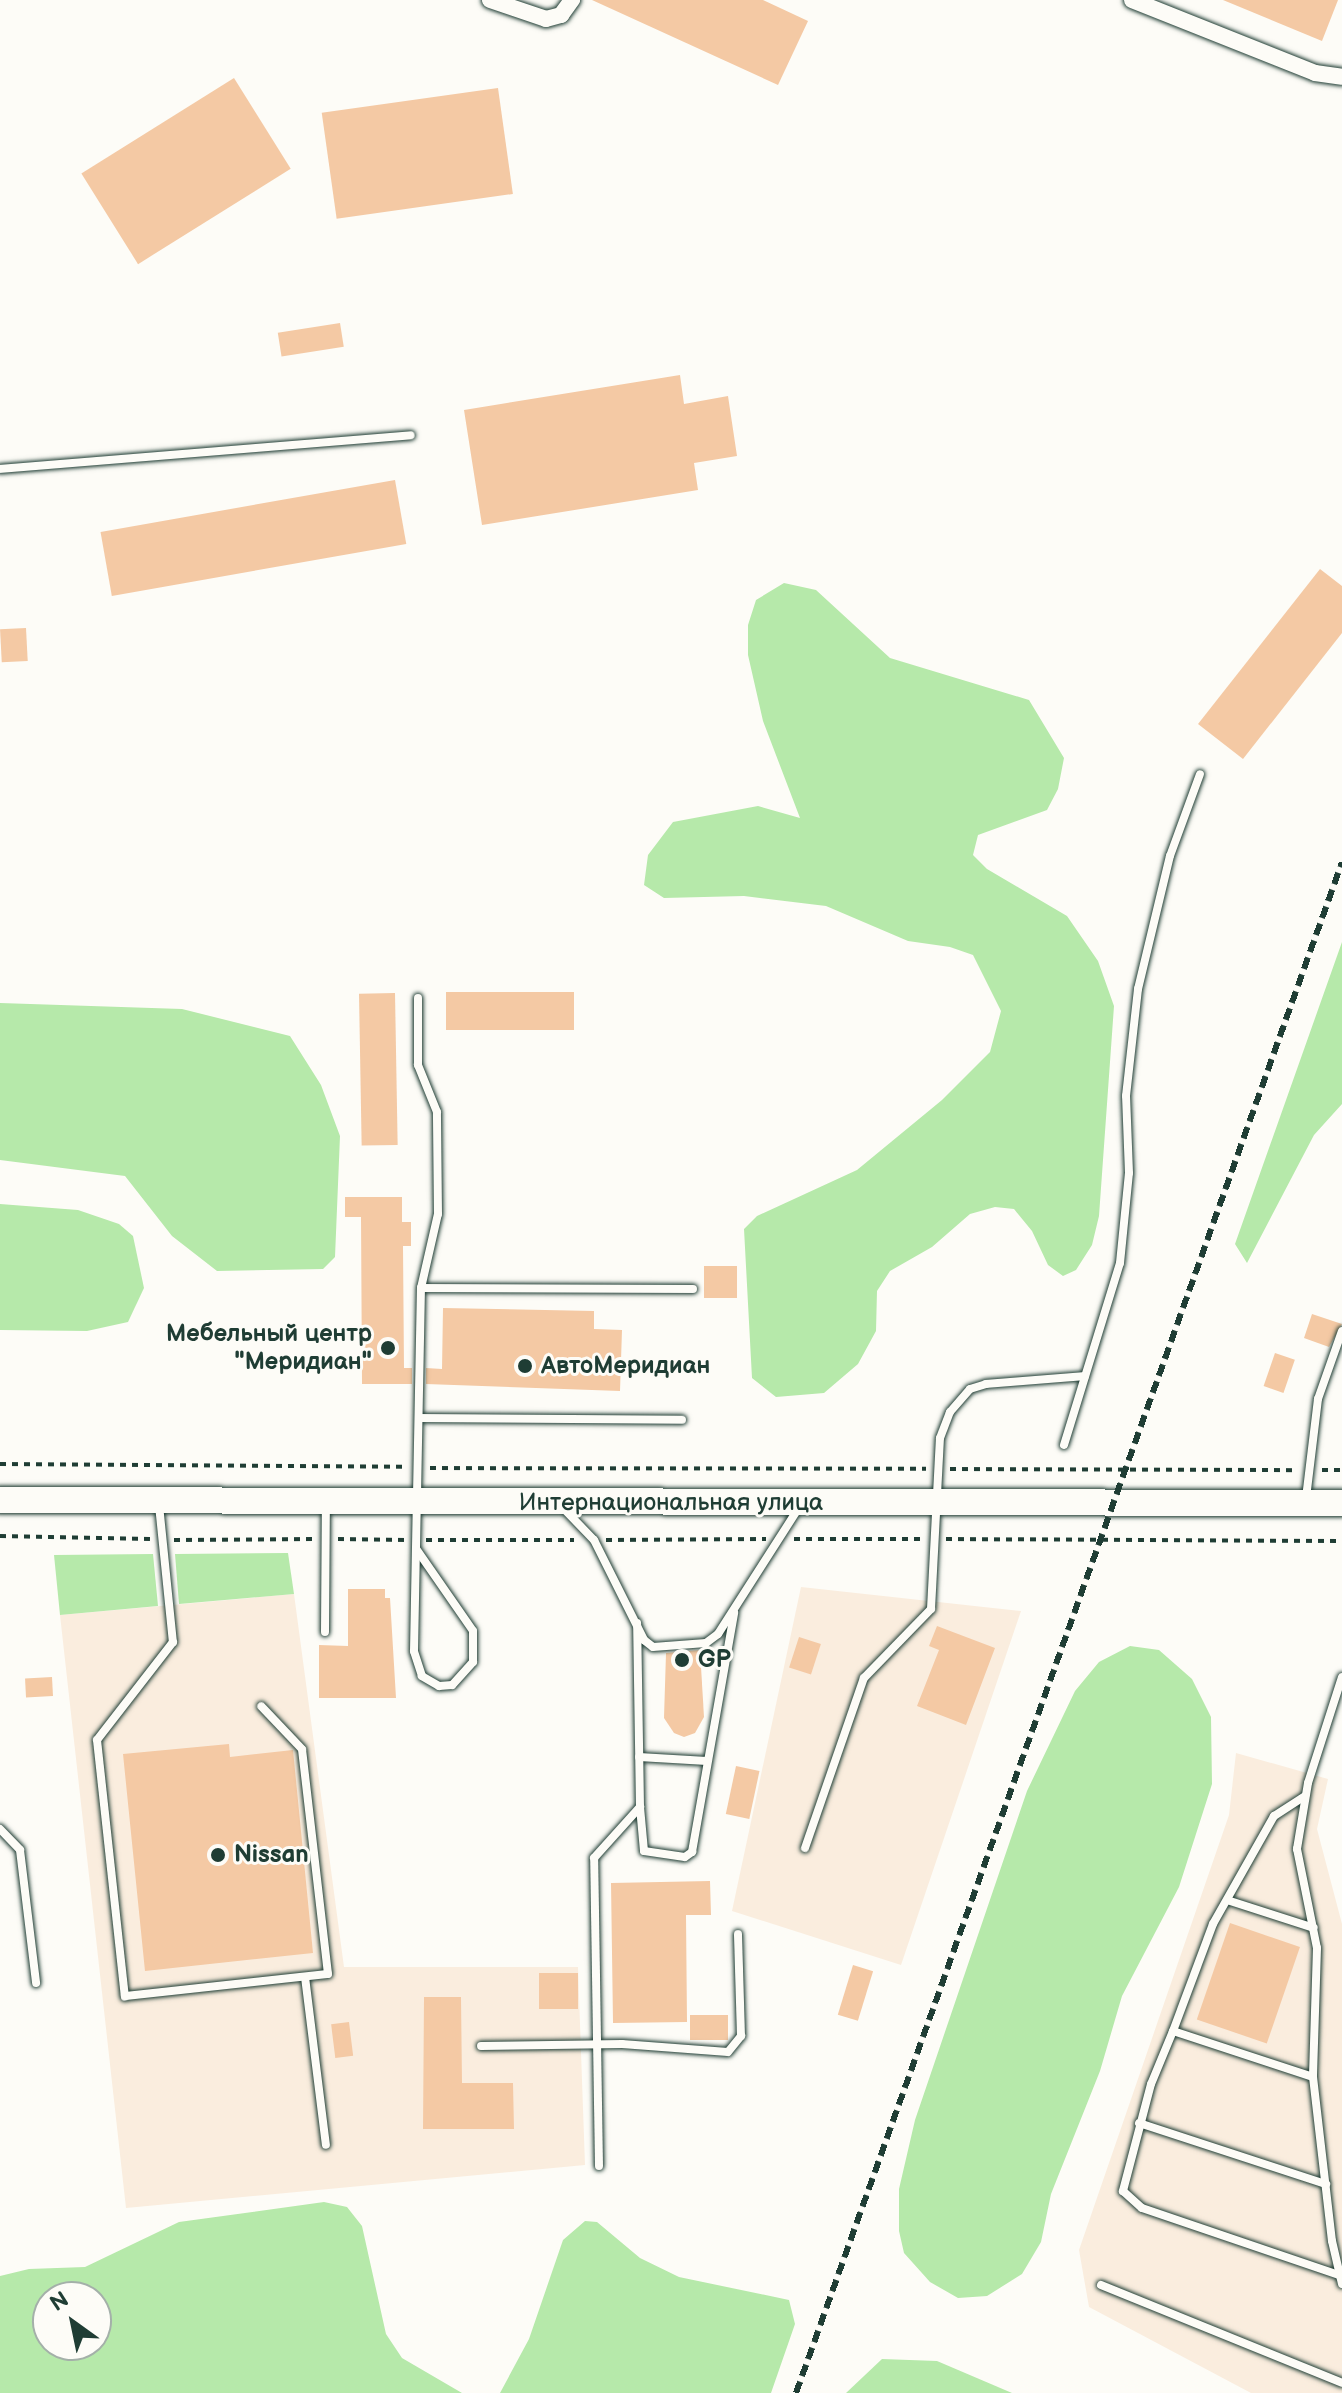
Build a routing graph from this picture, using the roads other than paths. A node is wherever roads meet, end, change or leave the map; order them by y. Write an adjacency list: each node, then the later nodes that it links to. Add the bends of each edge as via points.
1 (490, 0): 2 (street, via 546,19 561,15)
2 (572, 0)
3 (1132, 0): 4 (street, via 1315,73)
4 (1342, 77)
5 (411, 435): 6 (lane)
6 (0, 469)
7 (1200, 774): 12 (lane, via 1170,856 1138,989 1126,1096 1126,1221 1107,1314)
8 (418, 998): 9 (lane, via 418,1065 437,1112 438,1214)
9 (421, 1288): 10 (lane); 13 (lane)
10 (693, 1289)
11 (1341, 1327): 22 (lane, via 1318,1399)
12 (1085, 1376): 15 (lane); 21 (lane, via 970,1389 944,1425)
13 (421, 1418): 14 (lane); 19 (lane)
14 (682, 1420)
15 (1064, 1445)
16 (0, 1500): 17 (main road, Интернациональная улица)
17 (159, 1501): 18 (main road, Интернациональная улица); 40 (lane, via 170,1651 97,1740 125,1996)
18 (326, 1502): 19 (main road, Интернациональная улица); 28 (lane)
19 (419, 1503): 24 (main road, Интернациональная улица); 25 (lane)
20 (803, 1503): 21 (main road, Интернациональная улица); 24 (main road, Интернациональная улица); 26 (lane)
21 (938, 1503): 22 (main road, Интернациональная улица); 36 (lane, via 929,1613 864,1678)
22 (1305, 1503): 23 (main road, Интернациональная улица)
23 (1342, 1503)
24 (558, 1504): 27 (lane, via 594,1540)
25 (417, 1550): 25 (lane, via 473,1631 473,1662 452,1685 439,1686 422,1676 414,1651)
26 (735, 1606): 27 (lane, via 706,1643 653,1647); 32 (lane)
27 (637, 1623): 31 (lane)
28 (325, 1632)
29 (1342, 1677): 33 (lane)
30 (261, 1706): 40 (lane, via 302,1749 328,1974)
31 (639, 1757): 32 (lane); 34 (lane)
32 (707, 1761): 34 (lane, via 692,1852 685,1857 644,1851)
33 (1305, 1796): 37 (lane, via 1274,1816); 38 (lane, via 1297,1849)
34 (640, 1807): 43 (lane, via 594,1858)
35 (0, 1829): 41 (lane, via 20,1850)
36 (805, 1848)
37 (1227, 1900): 38 (lane); 42 (lane)
38 (1314, 1928): 45 (lane)
39 (738, 1934): 43 (lane, via 741,2036 736,2047 720,2055)
40 (305, 1977): 47 (lane)
41 (36, 1983)
42 (1173, 2031): 45 (lane); 46 (lane)
43 (596, 2043): 44 (lane); 48 (lane)
44 (481, 2046)
45 (1313, 2077): 49 (lane)
46 (1139, 2123): 49 (lane); 50 (lane, via 1122,2179 1130,2201)
47 (326, 2145)
48 (599, 2166)
49 (1326, 2184): 50 (lane)
50 (1340, 2279)
51 (1101, 2285): 52 (lane)
52 (1342, 2383)

